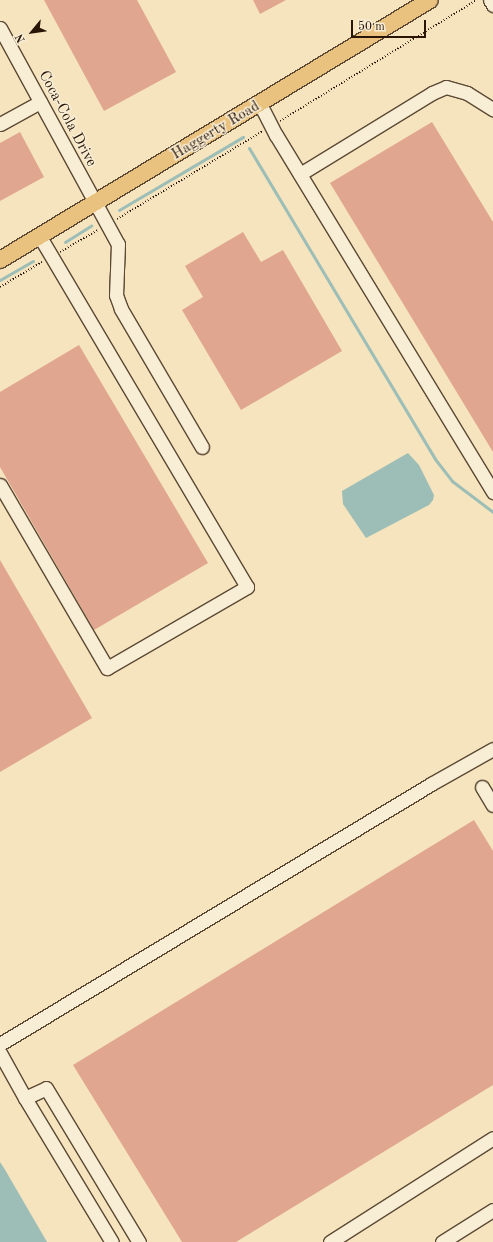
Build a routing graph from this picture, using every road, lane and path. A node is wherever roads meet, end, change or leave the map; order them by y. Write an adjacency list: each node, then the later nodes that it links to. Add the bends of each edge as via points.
1 (430, 0): 7 (main road, Haggerty Road)
2 (477, 0): 10 (path)
3 (490, 0): 4 (street)
4 (493, 5)
5 (0, 28): 6 (street, Coca-Cola Drive)
6 (40, 102): 9 (street); 12 (street, Coca-Cola Drive)
7 (260, 104): 10 (street); 12 (main road, Haggerty Road)
8 (493, 109): 11 (street, via 467,93 446,87 432,93)
9 (0, 124)
10 (272, 126): 11 (street); 13 (path)
11 (300, 174): 18 (street)
12 (95, 204): 14 (main road, Haggerty Road); 16 (street, Coca-Cola Drive, via 118,244 116,295 121,309)
13 (114, 220)
14 (40, 236): 15 (main road, Haggerty Road); 17 (street, via 247,587 107,668)
15 (0, 260)
16 (202, 447)
17 (0, 485)
18 (493, 492)
19 (493, 749): 22 (street)
20 (482, 787): 21 (street)
21 (493, 805)
22 (0, 1044)
23 (0, 1053): 24 (street)
24 (25, 1098): 27 (street); 28 (street, via 46,1088)
25 (493, 1138): 29 (street)
26 (493, 1210): 30 (street)
27 (112, 1242)
28 (139, 1242)
29 (330, 1242)
30 (442, 1242)

